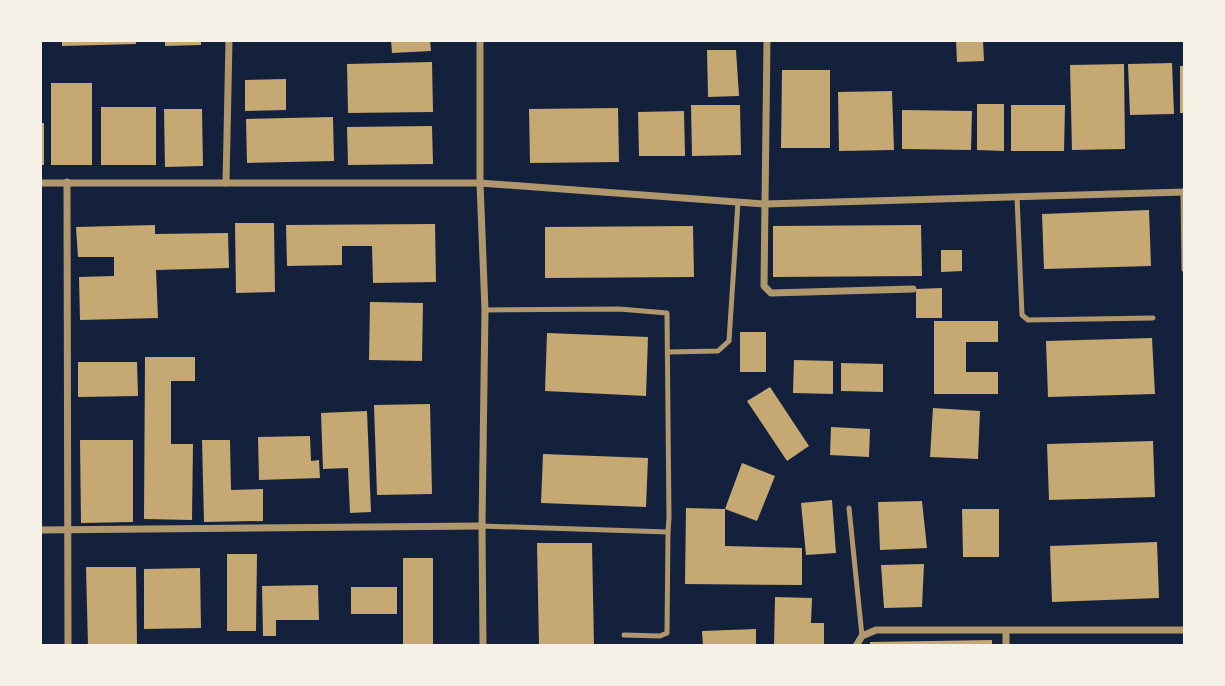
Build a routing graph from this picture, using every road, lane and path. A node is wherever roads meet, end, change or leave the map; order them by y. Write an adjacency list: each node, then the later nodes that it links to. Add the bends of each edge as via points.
1 (229, 40): 6 (street)
2 (480, 40): 7 (street)
3 (767, 40): 11 (street)
4 (67, 182): 5 (street); 6 (street); 19 (street)
5 (40, 183)
6 (226, 183): 7 (street)
7 (480, 183): 10 (street); 14 (street)
8 (1184, 192): 9 (street); 12 (street)
9 (1017, 197): 11 (street); 15 (lane, via 1022,315 1028,320)
10 (738, 202): 11 (street); 16 (lane, via 729,341 718,351)
11 (765, 204): 13 (street, via 764,286 771,293)
12 (1185, 269)
13 (913, 289)
14 (485, 310): 16 (lane, via 667,313); 18 (street)
15 (1153, 318)
16 (668, 352): 21 (lane)
17 (849, 508): 25 (lane)
18 (482, 526): 19 (street); 21 (lane); 27 (street)
19 (68, 529): 20 (street); 26 (street)
20 (40, 530)
21 (668, 532): 24 (lane, via 667,633)
22 (1185, 630): 23 (street)
23 (1006, 631): 25 (street, via 876,630); 29 (street)
24 (624, 635)
25 (862, 636): 28 (street)
26 (68, 646)
27 (483, 646)
28 (856, 646)
29 (1006, 646)

